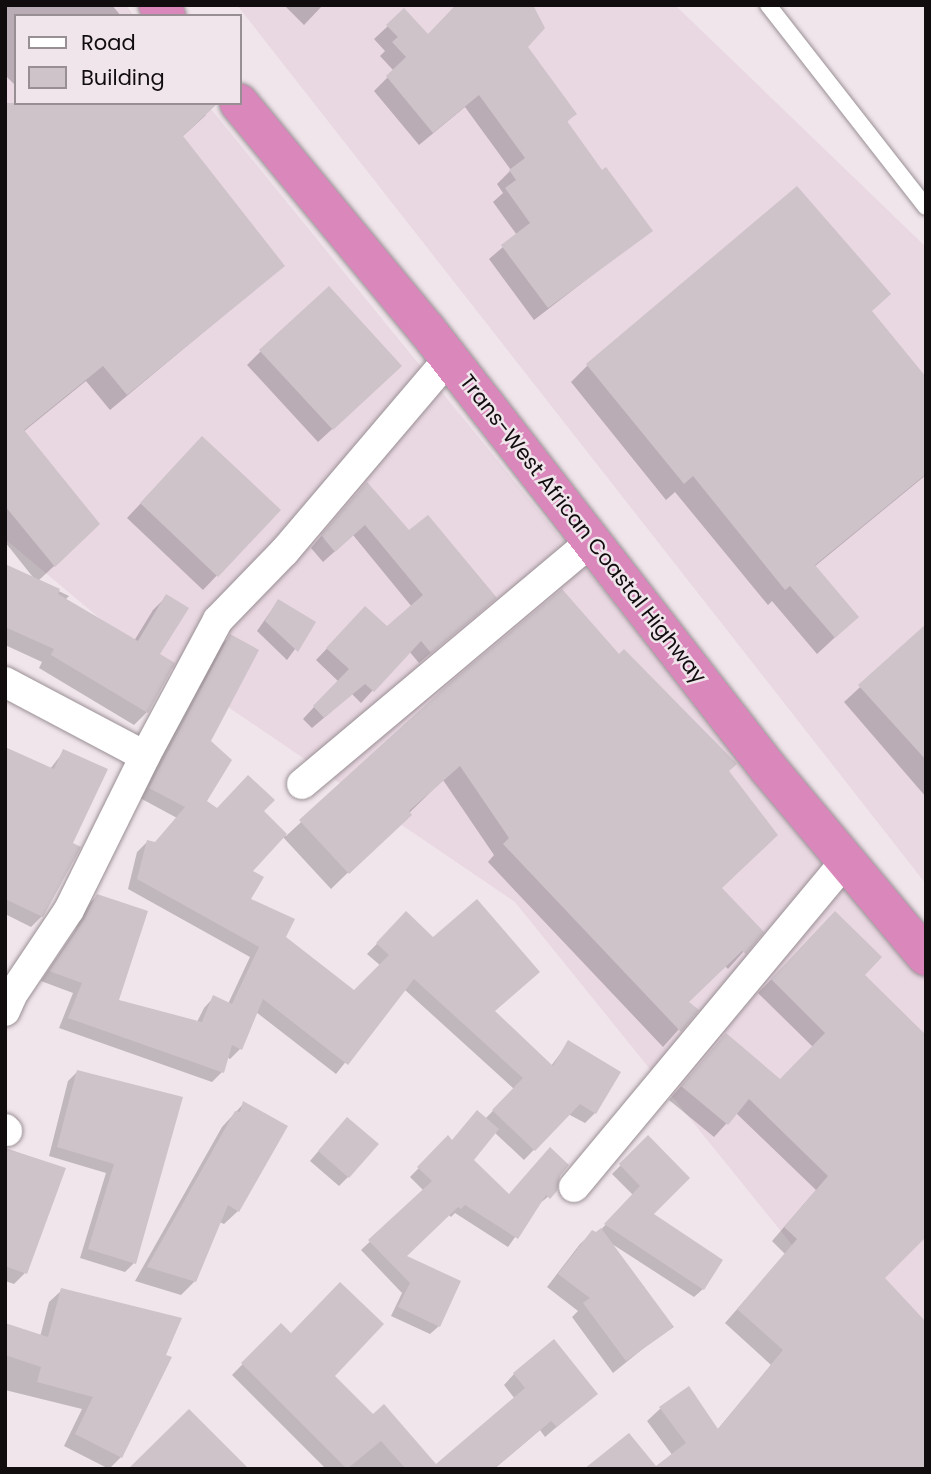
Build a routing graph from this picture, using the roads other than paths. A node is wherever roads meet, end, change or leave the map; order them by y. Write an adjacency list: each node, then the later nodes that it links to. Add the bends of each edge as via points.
1 (768, 5): 3 (lane)
2 (241, 105): 4 (highway, Trans-West African Coastal Highway)
3 (926, 207)
4 (449, 358): 5 (highway, Trans-West African Coastal Highway); 7 (street, via 284,552 218,620)
5 (592, 541): 8 (street); 9 (highway, Trans-West African Coastal Highway)
6 (5, 682): 7 (street)
7 (145, 755): 11 (street, via 69,910)
8 (302, 784)
9 (846, 861): 10 (highway, Trans-West African Coastal Highway); 12 (street)
10 (926, 956)
11 (5, 1011)
12 (575, 1187)

